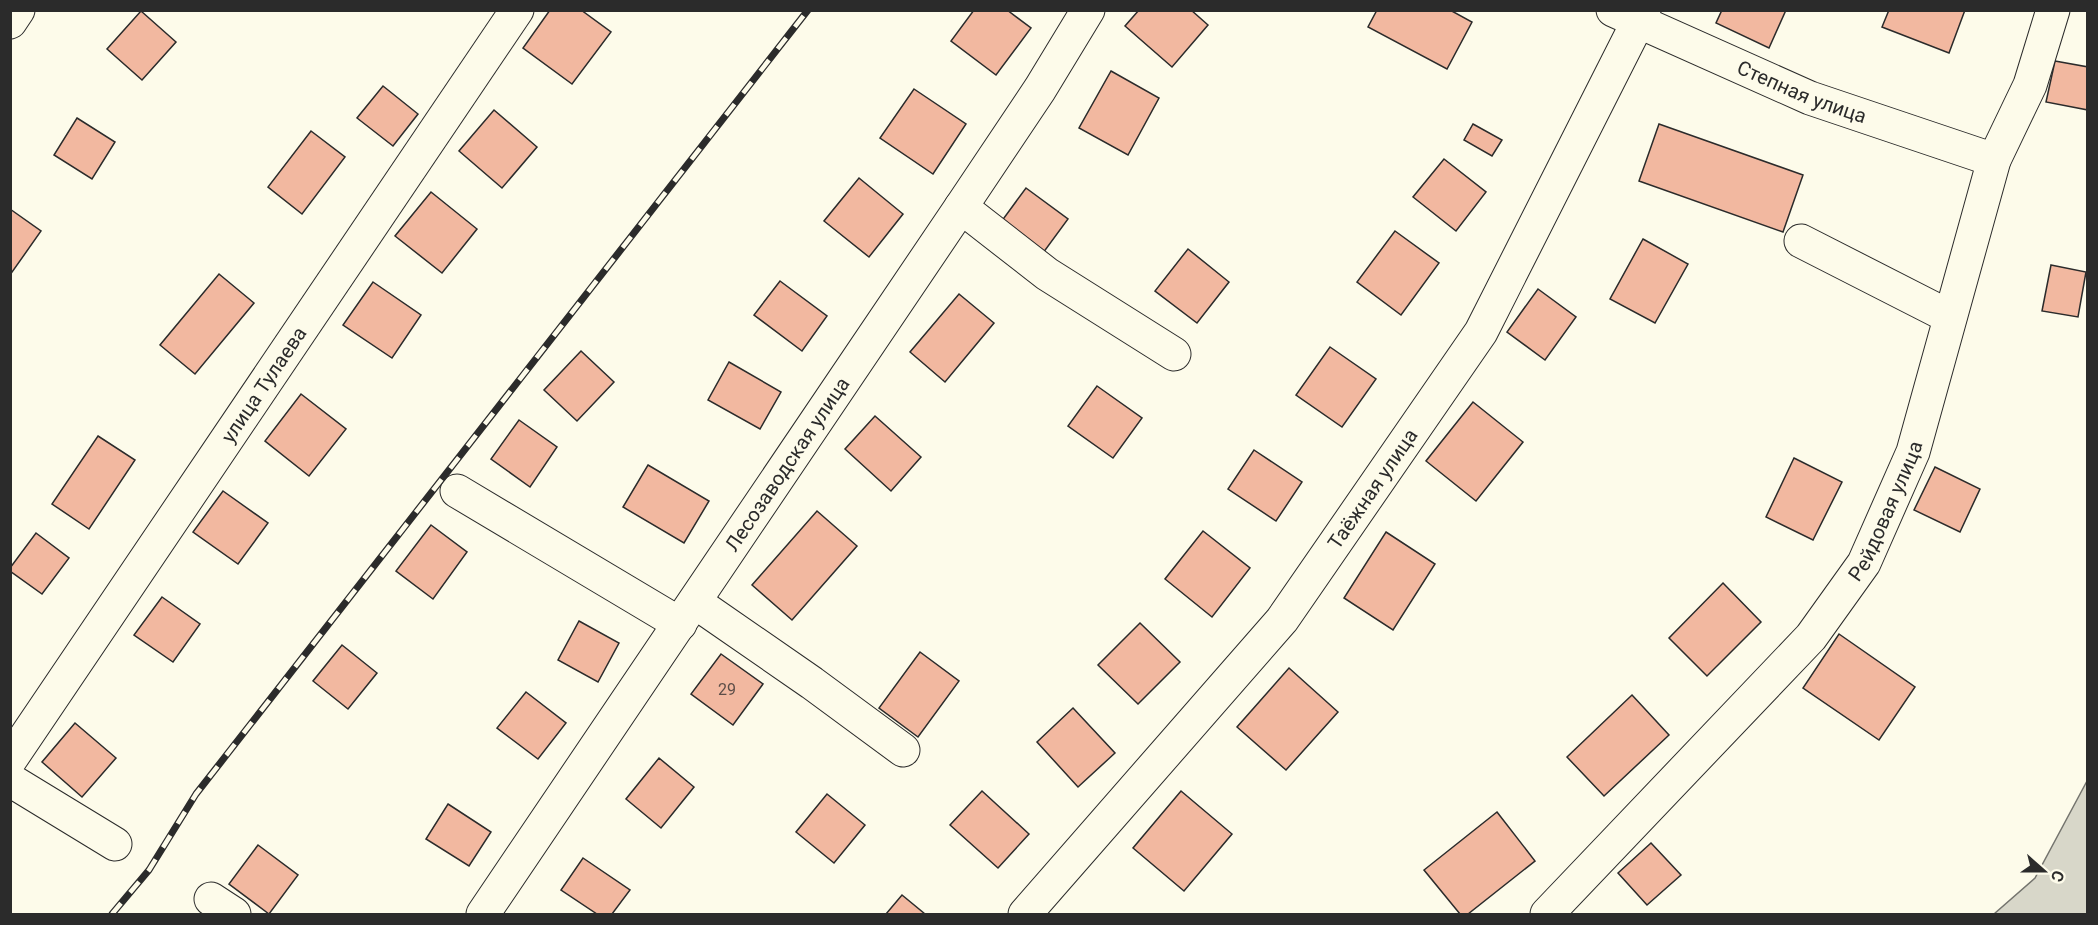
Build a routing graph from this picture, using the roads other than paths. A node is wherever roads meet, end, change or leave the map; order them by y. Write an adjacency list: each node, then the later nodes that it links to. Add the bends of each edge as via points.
1 (18, 10): 6 (street)
2 (517, 10): 15 (street, улица Тулаева)
3 (1088, 10): 8 (street, Лесозаводская улица)
4 (2053, 10): 7 (street, Рейдовая улица, via 2030,85)
5 (1632, 14): 7 (street, Степная улица, via 1810,98); 19 (street, Таёжная улица, via 1474,341 1282,620)
6 (10, 22)
7 (1994, 160): 10 (street, Рейдовая улица)
8 (961, 207): 11 (street, via 1047,274); 13 (street, Лесозаводская улица)
9 (1801, 241): 10 (street)
10 (1950, 317): 20 (street, Рейдовая улица, via 1913,452 1864,563 1811,637)
11 (1174, 354)
12 (457, 490): 13 (street)
13 (687, 613): 14 (street, via 812,683); 18 (street, Лесозаводская улица)
14 (903, 750)
15 (10, 760)
16 (10, 780): 17 (street)
17 (115, 844)
18 (483, 915)
19 (1025, 915)
20 (1547, 915)

